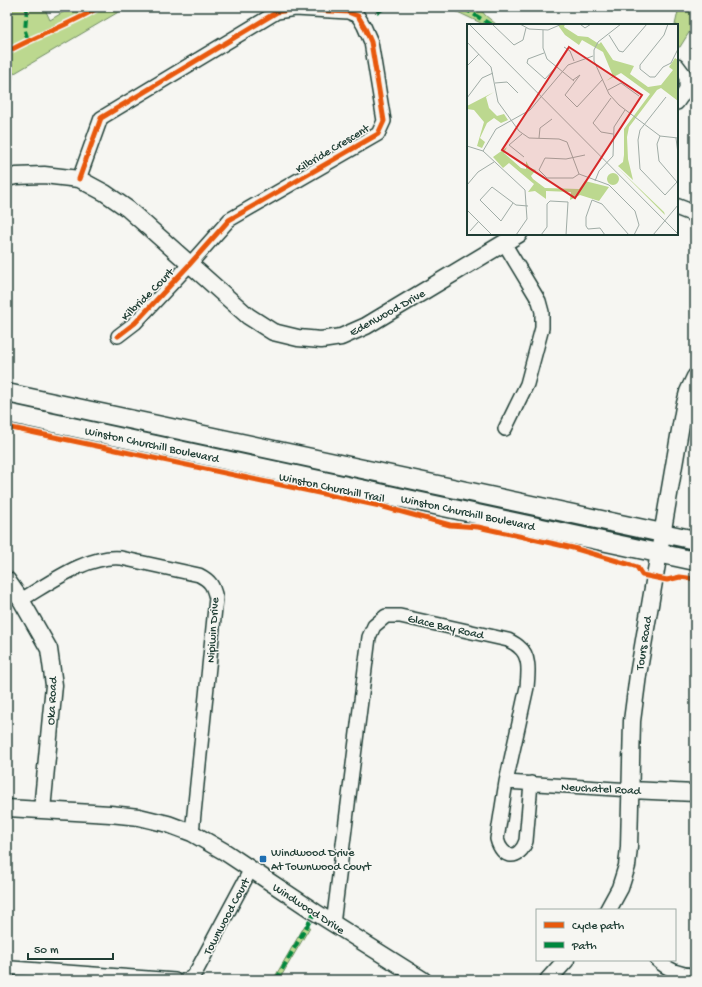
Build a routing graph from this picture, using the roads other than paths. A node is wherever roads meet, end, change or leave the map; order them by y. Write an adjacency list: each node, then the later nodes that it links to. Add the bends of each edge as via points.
1 (678, 66): 2 (street, via 686,77 686,90)
2 (678, 102)
3 (7, 178): 4 (street, Edenwood Drive, via 44,175)
4 (79, 179): 9 (street, Edenwood Drive, via 128,209); 9 (street, Kilbride Crescent, via 101,118 277,12 295,9 348,12 358,16 370,42 383,114 384,121 378,134 229,220)
5 (678, 207): 6 (street)
6 (695, 214)
7 (517, 235): 8 (street, Edenwood Drive)
8 (504, 243): 9 (street, Edenwood Drive, via 366,326 341,337 321,340 274,332 248,316); 14 (street, via 539,301 542,312 542,328 528,384)
9 (190, 265): 10 (street, Kilbride Court, via 135,323)
10 (118, 336)
11 (695, 377): 15 (street, Tours Road, via 684,407)
12 (7, 393): 15 (main road, Winston Churchill Boulevard)
13 (7, 413): 17 (main road, Winston Churchill Boulevard)
14 (504, 430)
15 (662, 533): 16 (main road, Winston Churchill Boulevard); 17 (street, Tours Road)
16 (695, 540)
17 (658, 553): 18 (main road, Winston Churchill Boulevard); 23 (street, Tours Road, via 632,721)
18 (695, 561)
19 (7, 580): 20 (street, Oka Road)
20 (21, 600): 26 (street, Oka Road, via 49,649 54,685); 27 (street, Nipiwin Drive, via 79,566 110,557 208,579 214,588 216,598)
21 (506, 782): 22 (street, Neuchatel Road); 22 (street, Glace Bay Road, via 498,839 505,854 511,855 518,853 526,841); 30 (street, Glace Bay Road, via 527,687 528,660 521,648 500,638 400,616 386,616 374,626 369,637)
22 (531, 783): 23 (street, Neuchatel Road)
23 (631, 790): 24 (street, Neuchatel Road); 29 (street, Tours Road, via 627,866 620,888)
24 (695, 793)
25 (7, 808): 26 (street, Windwood Drive)
26 (42, 810): 27 (street, Windwood Drive, via 139,817)
27 (192, 833): 28 (street, Windwood Drive)
28 (251, 869): 30 (street, Windwood Drive); 36 (street, Townwood Court, via 197,970 191,978)
29 (609, 909)
30 (333, 924): 37 (street, Windwood Drive)
31 (565, 961): 38 (street)
32 (658, 961): 34 (street, via 676,972)
33 (12, 968): 35 (street)
34 (695, 975)
35 (175, 980)
36 (185, 980)
37 (423, 980)
38 (548, 980)

